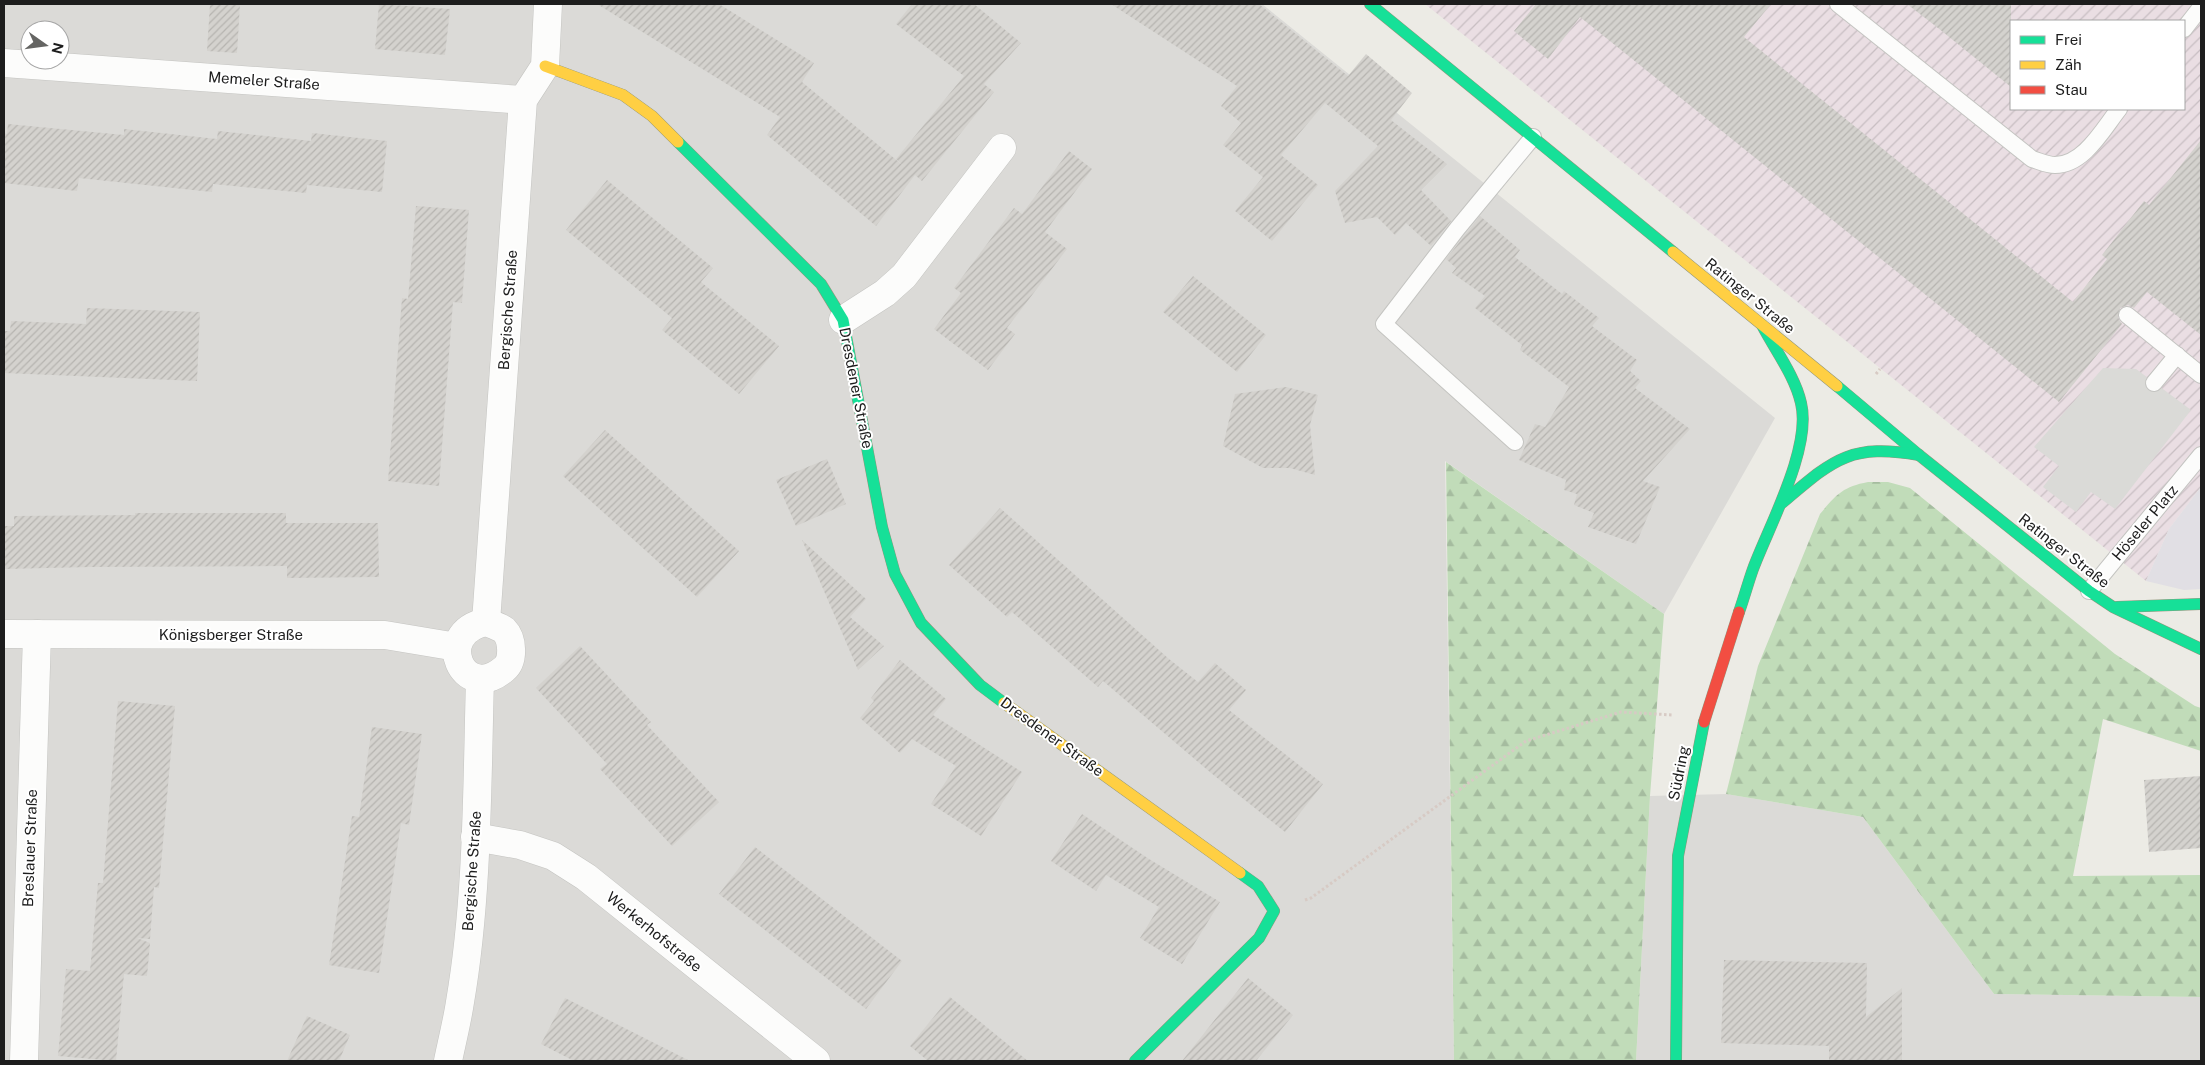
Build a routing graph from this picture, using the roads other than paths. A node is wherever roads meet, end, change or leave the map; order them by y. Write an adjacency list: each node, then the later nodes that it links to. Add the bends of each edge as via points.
1 (548, 4): 7 (street)
2 (1370, 4): 10 (street, Ratinger Straße)
3 (1838, 4): 9 (lane, via 2032,159 2052,165 2069,164 2085,151)
4 (2201, 7): 5 (lane)
5 (2185, 28)
6 (4, 63): 8 (street, Memeler Straße)
7 (545, 66): 8 (street, Bergische Straße); 13 (street, Dresdener Straße, via 623,95 652,116 821,284)
8 (523, 100): 25 (street, Bergische Straße)
9 (2118, 110)
10 (1533, 137): 14 (street, Ratinger Straße); 18 (lane, via 1384,324)
11 (1002, 148): 13 (street, Dresdener Straße, via 904,276 885,293)
12 (2127, 315): 15 (lane)
13 (843, 320): 35 (street, Dresdener Straße, via 882,527 895,574 921,623 980,685 1258,886 1274,911 1259,938)
14 (1762, 325): 19 (street, Ratinger Straße); 21 (street, Südring, via 1802,405 1802,439)
15 (2177, 355): 16 (lane); 17 (lane)
16 (2201, 375)
17 (2154, 383)
18 (1515, 442)
19 (1918, 455): 21 (street, Südring, via 1874,449 1842,457 1823,468); 22 (street, Ratinger Straße)
20 (2201, 455): 22 (lane, Höseler Platz)
21 (1781, 504): 36 (street, Südring, via 1753,569 1705,718 1678,856)
22 (2089, 591): 24 (street, Ratinger Straße)
23 (2201, 604): 24 (street, Ratinger Straße)
24 (2113, 607): 29 (street, Ratinger Straße)
25 (486, 622): 28 (street, via 473,625 462,635); 30 (street, via 504,630 512,649 508,667 496,676)
26 (4, 634): 27 (street, Königsberger Straße)
27 (37, 634): 28 (street, Königsberger Straße, via 385,635); 32 (street, Breslauer Straße)
28 (456, 647): 30 (street, via 458,663 466,674)
29 (2201, 649)
30 (480, 679): 31 (street, Bergische Straße)
31 (475, 838): 33 (street, Bergische Straße, via 469,927 460,1001); 34 (street, Werkerhofstraße, via 520,845 553,856 586,877)
32 (24, 1061)
33 (448, 1061)
34 (816, 1061)
35 (1135, 1061)
36 (1676, 1061)

